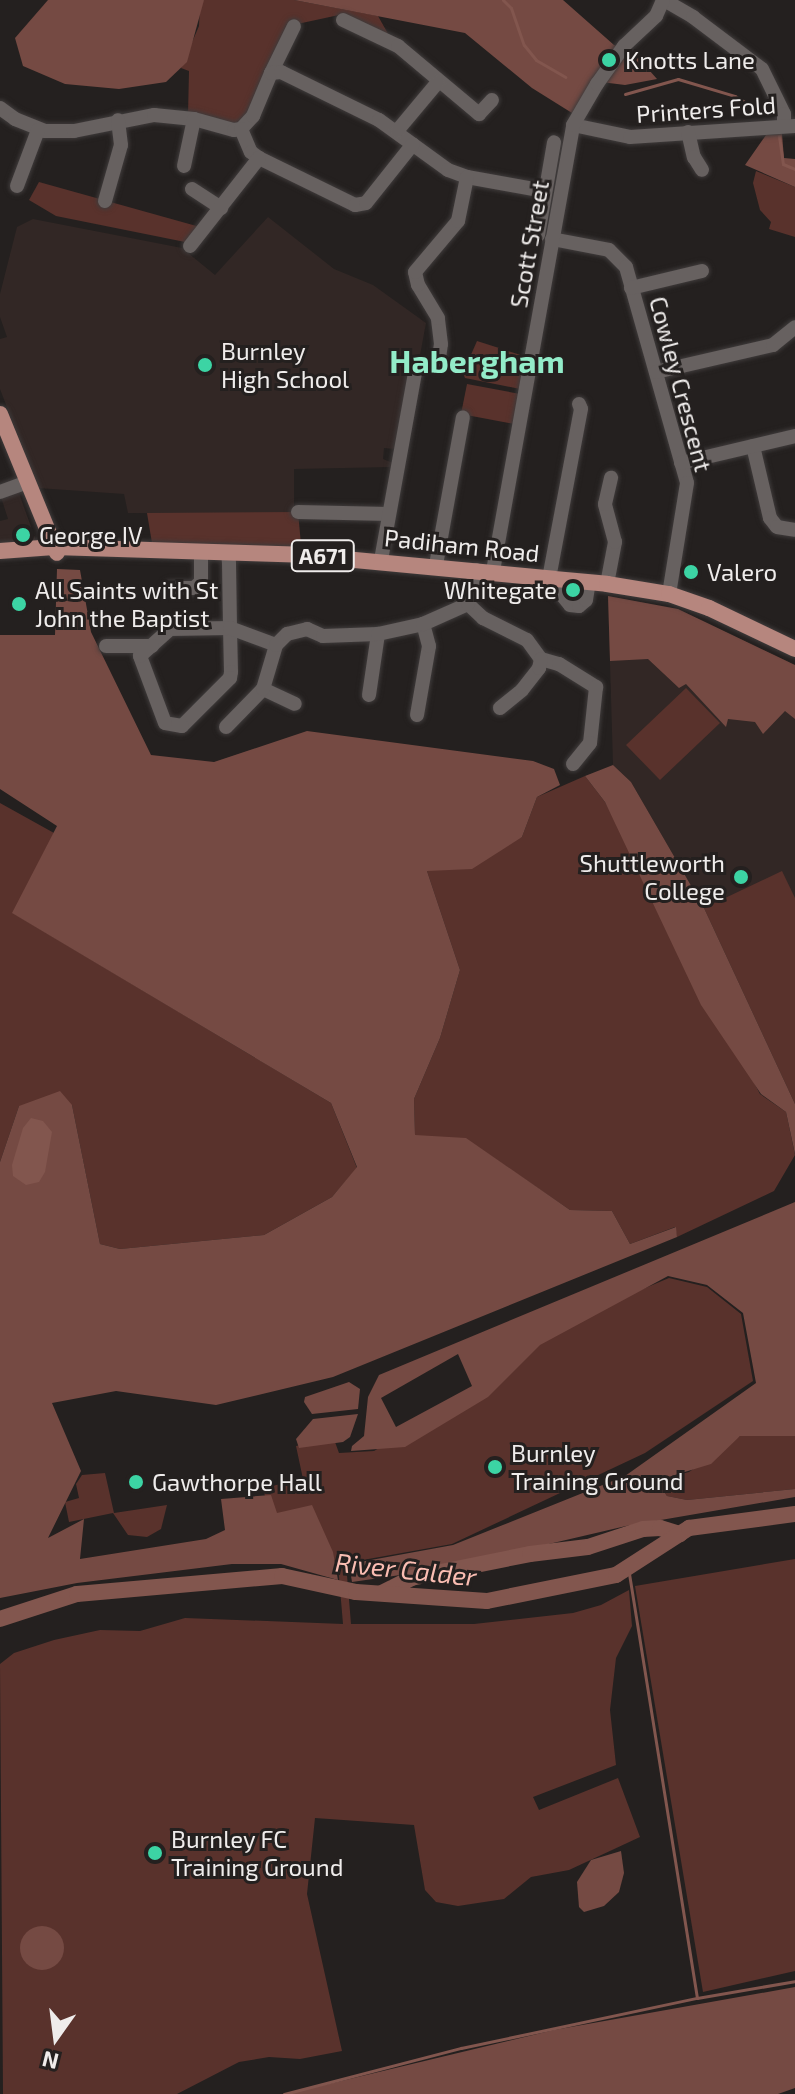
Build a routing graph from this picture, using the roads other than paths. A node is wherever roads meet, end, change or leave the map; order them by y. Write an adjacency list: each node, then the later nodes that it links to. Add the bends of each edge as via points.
1 (663, 0): 10 (street, Scott Street, via 656,16 614,60); 11 (street, via 762,69)
2 (343, 20): 5 (street, via 398,46)
3 (294, 26): 4 (street)
4 (270, 75): 12 (street, via 253,116); 14 (street, via 285,73)
5 (438, 82): 6 (street, via 479,114); 14 (street)
6 (492, 100)
7 (0, 108): 13 (street)
8 (194, 119): 9 (street, via 154,115); 12 (street); 20 (street)
9 (118, 120): 13 (street, via 74,131); 25 (street, via 121,145)
10 (573, 125): 15 (street, Printers Fold, via 630,137); 27 (street, Scott Street)
11 (789, 125): 15 (street, Printers Fold)
12 (241, 129): 18 (street)
13 (38, 130): 22 (street)
14 (397, 131): 17 (street)
15 (688, 132): 19 (street)
16 (554, 142): 24 (street)
17 (413, 144): 18 (street, via 360,205); 21 (street, via 439,165)
18 (259, 158): 26 (street)
19 (695, 163)
20 (184, 166)
21 (467, 177): 24 (street); 32 (street, via 458,221 415,272 438,318)
22 (17, 186)
23 (192, 189): 26 (street)
24 (545, 191): 27 (street)
25 (105, 201)
26 (221, 208): 28 (street)
27 (545, 237): 30 (street, Cowley Crescent, via 609,250 626,267); 54 (street, Scott Street)
28 (190, 246)
29 (702, 271): 30 (street)
30 (631, 288): 34 (street, Cowley Crescent)
31 (795, 327): 34 (street, via 773,345)
32 (438, 365)
33 (415, 372): 45 (street)
34 (656, 372): 40 (street, Cowley Crescent)
35 (579, 404): 55 (street)
36 (0, 414): 42 (main road)
37 (463, 417): 53 (street)
38 (795, 436): 39 (street)
39 (753, 446): 40 (street); 46 (street, via 770,518 777,527)
40 (681, 463): 59 (street, Cowley Crescent, via 687,483)
41 (611, 478): 57 (street, via 605,504 615,542)
42 (27, 482): 43 (street); 49 (main road)
43 (0, 492)
44 (298, 512): 45 (street)
45 (389, 514): 52 (street)
46 (795, 530)
47 (0, 551): 49 (main road, Padiham Road / A671)
48 (201, 551): 49 (main road, Padiham Road / A671); 50 (main road, Padiham Road / A671); 58 (street, via 201,582 194,588)
49 (56, 552): 51 (main road, Padiham Road / A671)
50 (228, 552): 52 (main road, Padiham Road / A671); 62 (street)
51 (0, 558)
52 (381, 560): 53 (main road, Padiham Road / A671)
53 (436, 565): 54 (main road, Padiham Road / A671)
54 (484, 570): 55 (main road, Padiham Road / A671); 60 (street, Scott Street)
55 (549, 579): 56 (main road, Padiham Road / A671); 56 (street, via 570,605 579,606 586,600)
56 (589, 582): 57 (main road, Padiham Road / A671)
57 (607, 584): 59 (main road, Padiham Road / A671)
58 (170, 588)
59 (669, 594): 67 (main road, A671)
60 (468, 604): 61 (street); 68 (street, via 483,618 527,640)
61 (423, 624): 63 (street); 73 (street, via 429,646)
62 (230, 628): 64 (street); 66 (street, via 170,629); 66 (street, via 230,678 182,726 165,723 141,663 140,656)
63 (378, 634): 64 (street, via 323,636 307,629 287,634); 70 (street)
64 (276, 645): 69 (street)
65 (106, 646): 66 (street)
66 (152, 646)
67 (795, 649)
68 (541, 659): 72 (street, via 522,690); 75 (street, via 596,687 590,743)
69 (263, 689): 71 (street); 74 (street)
70 (369, 695)
71 (295, 704)
72 (500, 708)
73 (417, 715)
74 (226, 727)
75 (573, 764)

